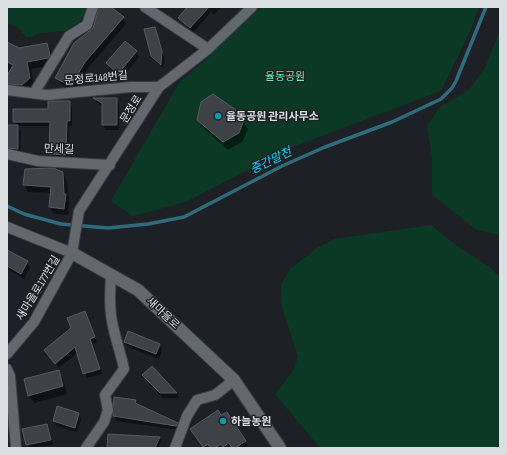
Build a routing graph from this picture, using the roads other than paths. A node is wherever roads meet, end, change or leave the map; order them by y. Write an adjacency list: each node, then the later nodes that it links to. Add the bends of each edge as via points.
1 (93, 7): 7 (street, 문정로148번길, via 86,25 69,36)
2 (145, 7): 4 (street)
3 (252, 7): 4 (street, 문정로)
4 (208, 49): 5 (street, 문정로)
5 (159, 87): 7 (street, 문정로148번길, via 47,95); 9 (street, 문정로)
6 (7, 90): 7 (street, 문정로148번길)
7 (34, 93)
8 (7, 154): 9 (street, 만세길, via 38,161)
9 (110, 165): 11 (street, 문정로, via 78,215)
10 (7, 227): 11 (street, 새마을로)
11 (72, 253): 12 (street, 새마을로); 13 (street, 새마을로177번길, via 34,322)
12 (111, 275): 15 (street, 새마을로, via 138,290); 17 (street, via 112,325 124,369 105,395 108,410 104,422)
13 (7, 354)
14 (7, 369): 16 (street, via 10,376)
15 (234, 380): 18 (street, via 215,395 197,400 187,416); 19 (street, 새마을로)
16 (16, 448)
17 (86, 448)
18 (176, 448)
19 (280, 448)

